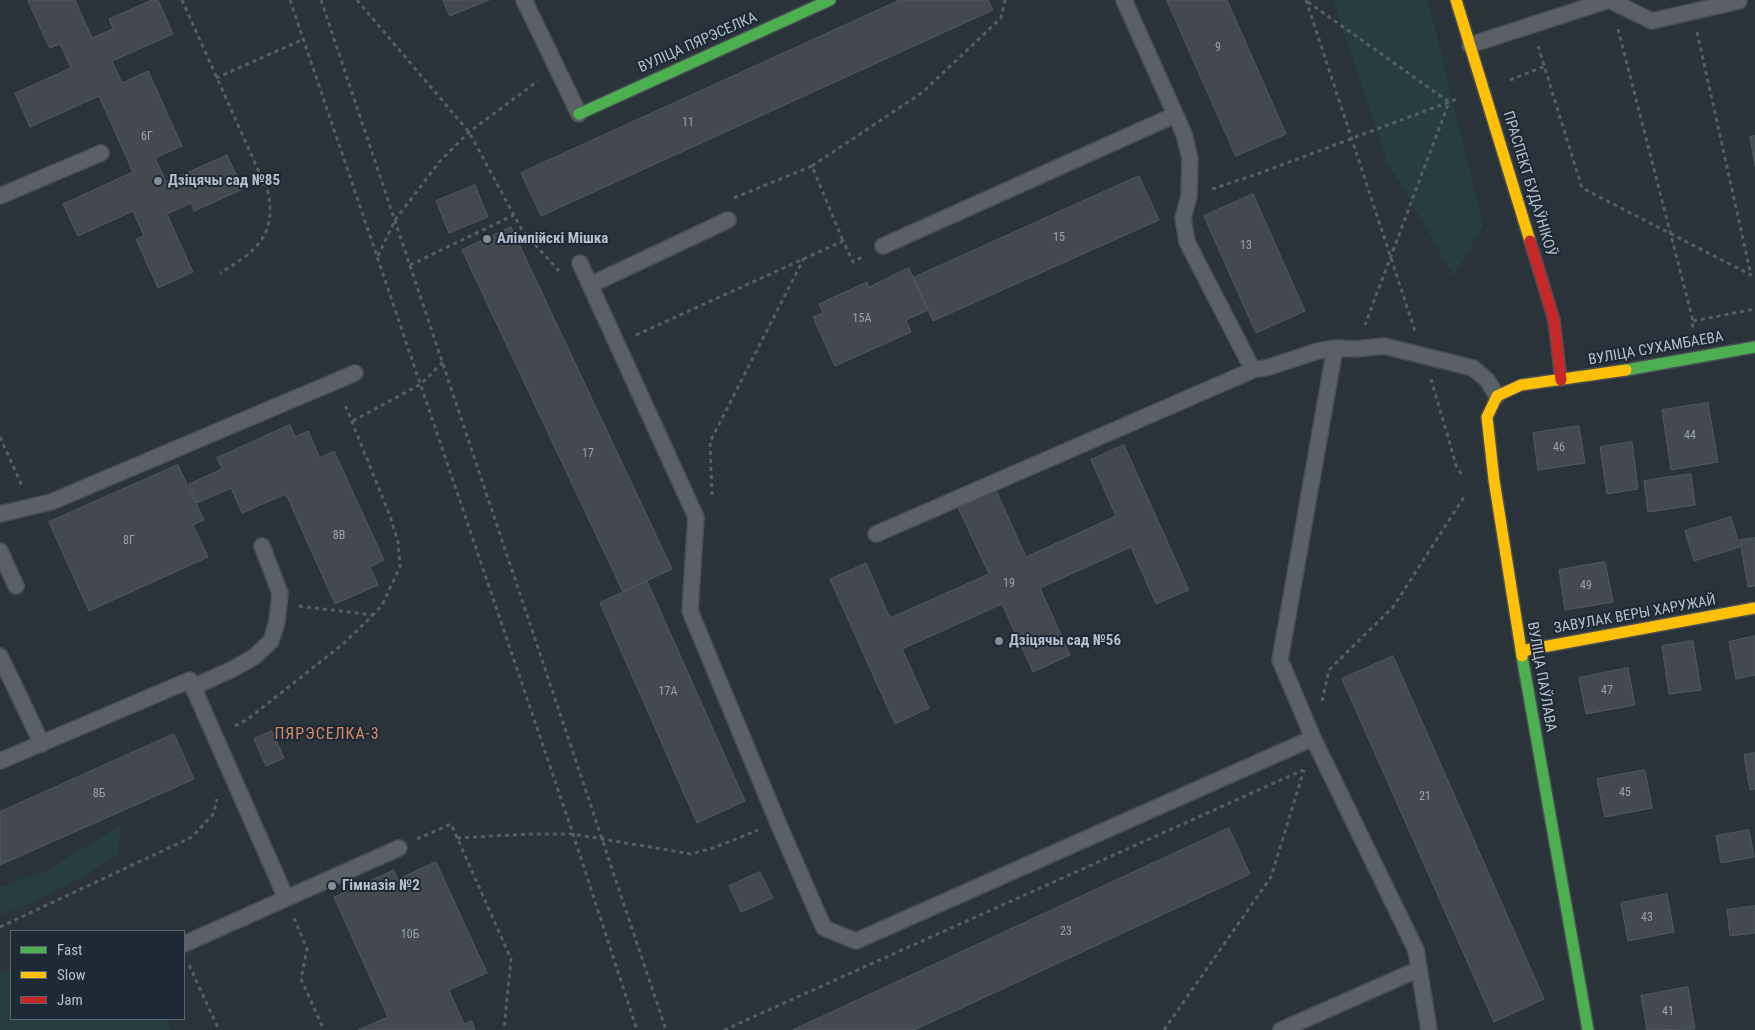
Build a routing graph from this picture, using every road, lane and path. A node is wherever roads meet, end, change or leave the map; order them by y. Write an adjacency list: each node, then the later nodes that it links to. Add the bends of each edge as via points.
1 (182, 0): 17 (path)
2 (290, 0): 14 (path)
3 (321, 0): 29 (path)
4 (357, 0): 22 (path)
5 (524, 0): 16 (lane)
6 (830, 0): 20 (street, ВУЛІЦА ПЯРЭСЕЛКА)
7 (1005, 0): 25 (path, via 1001,18 923,92)
8 (1124, 0): 21 (lane)
9 (1456, 0): 15 (street, ПРАСПЕКТ БУДАЎНІКОЎ)
10 (1609, 0): 13 (lane, via 1652,21); 15 (lane); 31 (path)
11 (1306, 1): 19 (path); 23 (path)
12 (1739, 1): 13 (lane)
13 (1693, 12): 39 (path)
14 (304, 39): 17 (path); 33 (path)
15 (1470, 45): 18 (street, ПРАСПЕКТ БУДАЎНІКОЎ)
16 (557, 68): 20 (lane); 22 (path)
17 (216, 78): 38 (path, via 268,192 272,209 268,230 258,245)
18 (1484, 89): 19 (path); 31 (path, via 1544,66 1582,188); 52 (street, ПРАСПЕКТ БУДАЎНІКОЎ, via 1554,320)
19 (1449, 102): 23 (path); 35 (path)
20 (579, 114)
21 (1175, 115): 27 (lane, via 1190,159); 32 (lane)
22 (469, 132): 28 (path); 29 (path, via 440,160)
23 (1351, 139): 27 (path); 35 (path)
24 (101, 153): 26 (lane)
25 (812, 166)
26 (0, 196)
27 (1189, 196): 50 (lane, via 1183,218 1187,242)
28 (514, 215): 36 (path, via 522,230 559,272); 37 (path)
29 (395, 220): 33 (path); 37 (path)
30 (728, 220): 40 (lane)
31 (1671, 234): 39 (path); 42 (path)
32 (883, 246): 34 (path, via 853,262 843,241)
33 (378, 257): 54 (path)
34 (804, 258): 43 (path); 61 (path, via 710,442)
35 (1390, 259): 46 (path); 47 (path)
36 (580, 263): 40 (lane)
37 (410, 265): 49 (path)
38 (220, 272)
39 (1753, 276)
40 (590, 285): 43 (lane)
41 (1755, 309): 42 (path)
42 (1694, 320): 48 (path)
43 (617, 344): 79 (lane, via 696,517 690,611)
44 (1755, 347): 48 (street, ВУЛІЦА СУХАМБАЕВА)
45 (1336, 348): 46 (lane); 50 (lane); 74 (lane, via 1280,660)
46 (1356, 349): 47 (lane, via 1384,346)
47 (1424, 356): 55 (lane, via 1473,368 1487,380); 59 (path, via 1458,468 1466,478)
48 (1688, 360): 52 (street, ВУЛІЦА СУХАМБАЕВА)
49 (443, 362): 54 (path); 82 (path)
50 (1253, 370): 63 (lane)
51 (355, 373): 53 (lane)
52 (1562, 380): 55 (street, via 1521,384)
53 (334, 382): 56 (path); 62 (lane, via 51,502)
54 (421, 384): 56 (path); 80 (path)
55 (1497, 396): 58 (street, ВУЛІЦА ПАЎЛАВА, via 1487,417)
56 (353, 420): 69 (path, via 398,542 400,567 382,605)
57 (0, 436): 60 (path)
58 (1494, 480): 59 (path); 70 (street, ВУЛІЦА ПАЎЛАВА)
59 (1474, 481): 74 (path, via 1393,607 1330,670)
60 (23, 488)
61 (712, 497)
62 (0, 514)
63 (876, 534)
64 (262, 546): 67 (lane, via 280,593)
65 (0, 551): 66 (lane)
66 (16, 586)
67 (279, 604): 69 (path); 72 (lane, via 271,641 254,657)
68 (1755, 608): 70 (street, ЗАВУЛАК ВЕРЫ ХАРУЖАЙ)
69 (373, 615): 73 (path, via 343,644 248,719)
70 (1521, 651): 98 (street, ВУЛІЦА ПАЎЛАВА)
71 (0, 656): 75 (lane)
72 (193, 687): 73 (lane); 75 (lane, via 190,680)
73 (214, 736): 77 (lane)
74 (1313, 738): 78 (path); 79 (lane, via 856,941 824,928); 88 (lane, via 1416,950)
75 (42, 744): 76 (lane)
76 (0, 762)
77 (225, 762): 84 (lane); 85 (path, via 214,813 192,837)
78 (1304, 770): 94 (path); 95 (path, via 1271,877)
79 (778, 823): 82 (path, via 691,854)
80 (573, 834): 81 (path); 82 (path); 92 (path)
81 (457, 838): 83 (path, via 450,824); 91 (path, via 511,959)
82 (602, 838): 93 (path)
83 (399, 848): 84 (lane)
84 (286, 898): 86 (lane); 90 (path, via 307,949 302,979)
85 (0, 927)
86 (185, 944)
87 (188, 962): 89 (path)
88 (1419, 969): 96 (lane); 97 (lane)
89 (219, 1030)
90 (324, 1030)
91 (504, 1030)
92 (638, 1030)
93 (666, 1030)
94 (724, 1030)
95 (1164, 1030)
96 (1280, 1030)
97 (1429, 1030)
98 (1588, 1030)

